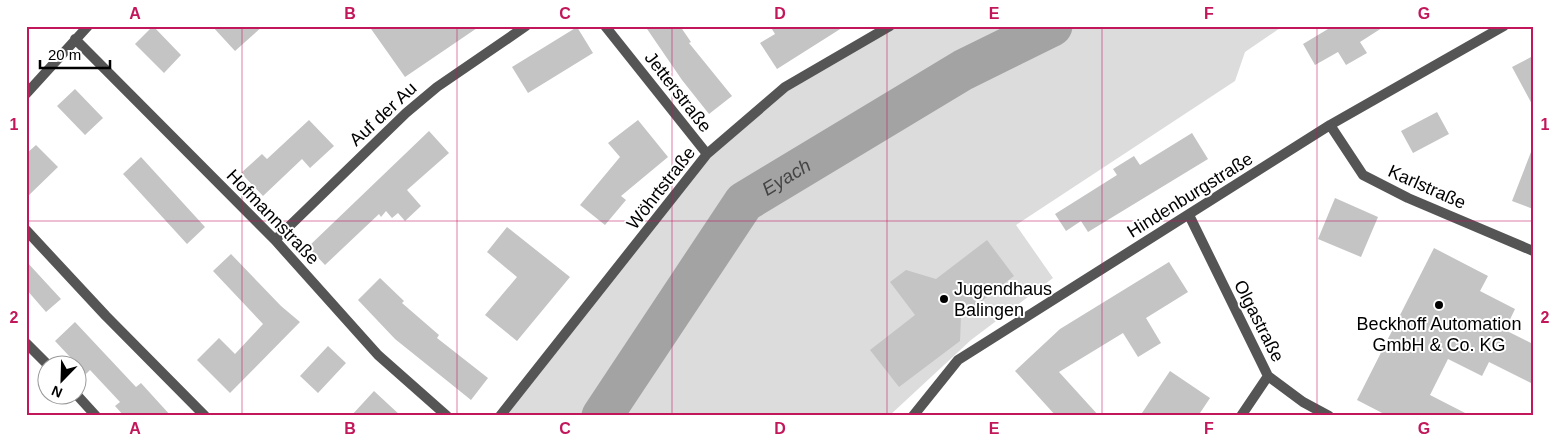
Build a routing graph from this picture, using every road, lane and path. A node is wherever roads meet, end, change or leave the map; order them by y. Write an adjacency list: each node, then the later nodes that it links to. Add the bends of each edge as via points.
1 (88, 26): 6 (street)
2 (526, 26): 12 (street, Auf der Au, via 437,87 406,113)
3 (605, 26): 9 (street, Jetterstraße)
4 (890, 26): 9 (street, Wöhrtstraße, via 785,87)
5 (1504, 26): 8 (street, Hindenburgstraße)
6 (75, 39): 7 (street); 12 (street, Hofmannstraße)
7 (26, 94)
8 (1330, 126): 10 (street, Hindenburgstraße); 13 (street, Karlstraße, via 1363,175 1408,198)
9 (707, 154): 21 (street, Wöhrtstraße)
10 (1189, 215): 16 (street, Olgastraße); 22 (street, Hindenburgstraße, via 958,360)
11 (26, 230): 19 (street)
12 (275, 240): 20 (street, Hofmannstraße, via 378,355)
13 (1533, 251)
14 (26, 343): 15 (street)
15 (38, 355)
16 (1268, 376): 23 (street); 24 (street, Olgastraße, via 1303,402)
17 (85, 404): 18 (street)
18 (96, 416)
19 (205, 416)
20 (447, 416)
21 (500, 416)
22 (913, 416)
23 (1241, 416)
24 (1329, 416)

